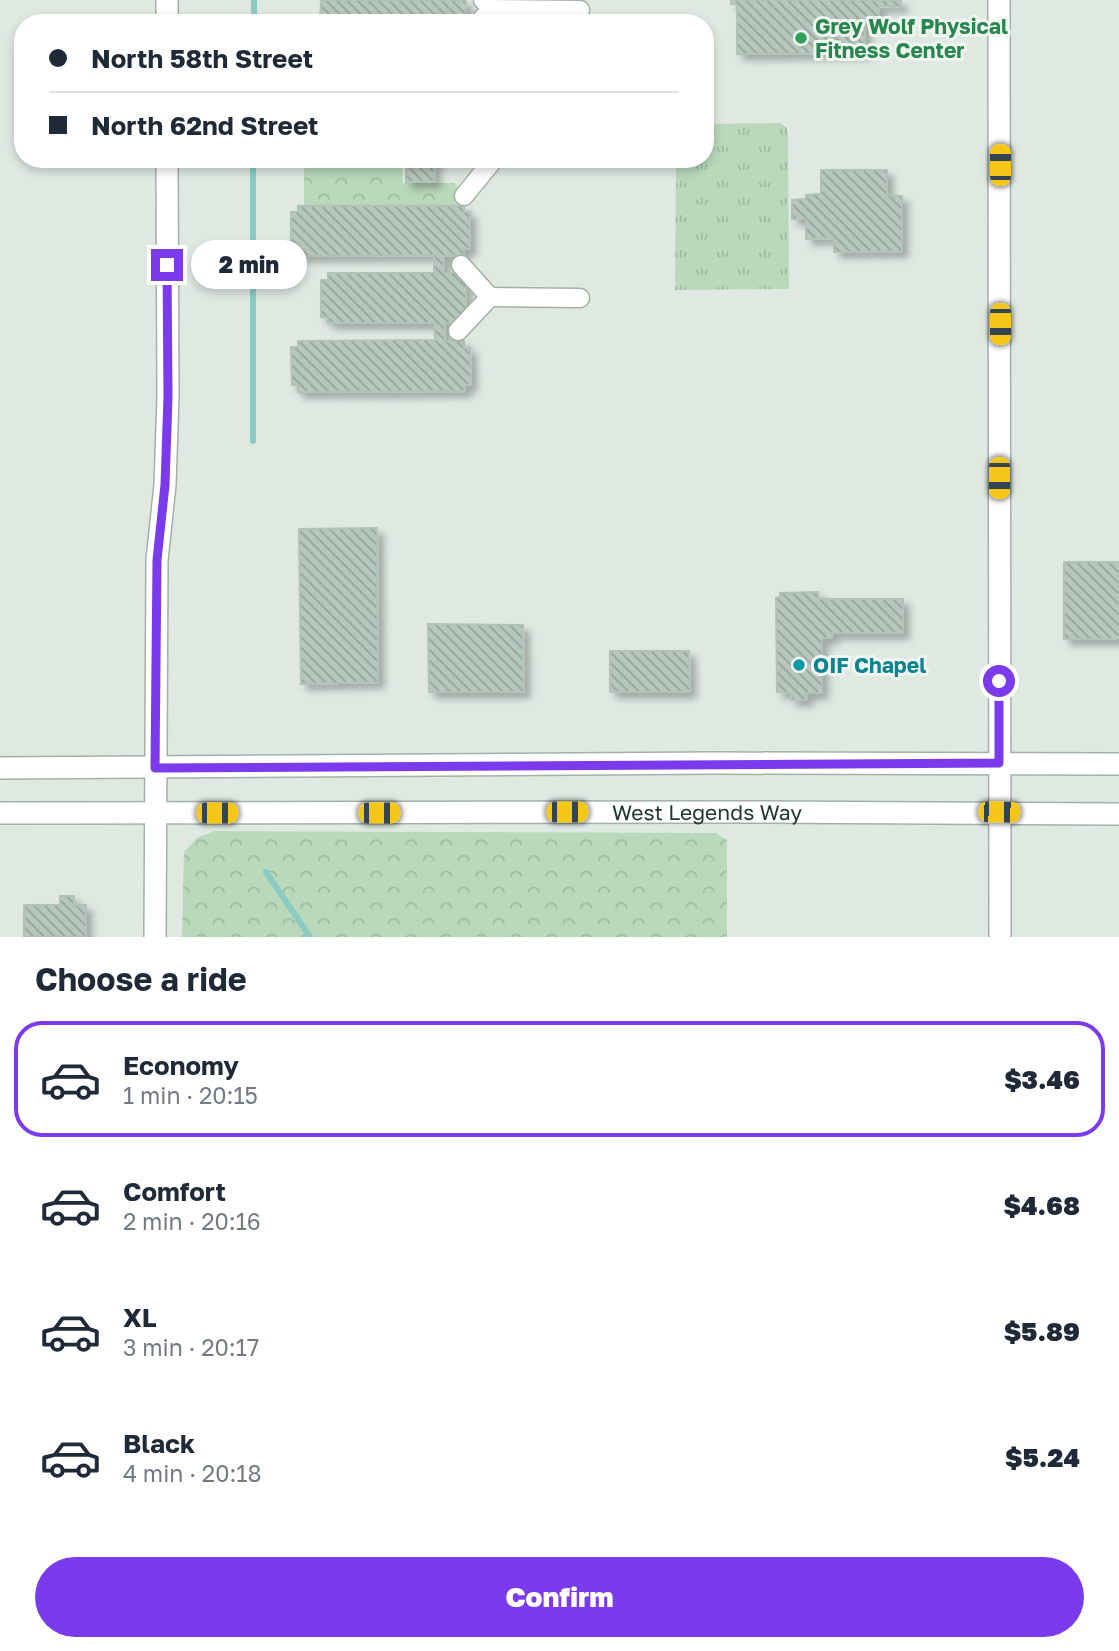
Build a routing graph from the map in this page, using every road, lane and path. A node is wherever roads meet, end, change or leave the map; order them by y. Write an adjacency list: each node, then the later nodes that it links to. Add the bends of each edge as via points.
1 (999, 0): 11 (street)
2 (487, 5): 3 (street)
3 (580, 10)
4 (167, 168): 14 (street, via 168,397 157,560)
5 (487, 168): 6 (street)
6 (464, 196)
7 (461, 265): 8 (street)
8 (490, 297): 9 (street); 10 (street)
9 (580, 298)
10 (458, 331)
11 (999, 763): 12 (street); 14 (street); 15 (street)
12 (1119, 764)
13 (0, 768): 14 (street)
14 (155, 768): 17 (street)
15 (999, 812): 17 (street, West Legends Way); 18 (street, West Legends Way); 20 (street)
16 (0, 813): 17 (street, West Legends Way)
17 (156, 814): 19 (street)
18 (1119, 814)
19 (155, 937)
20 (1000, 937)

